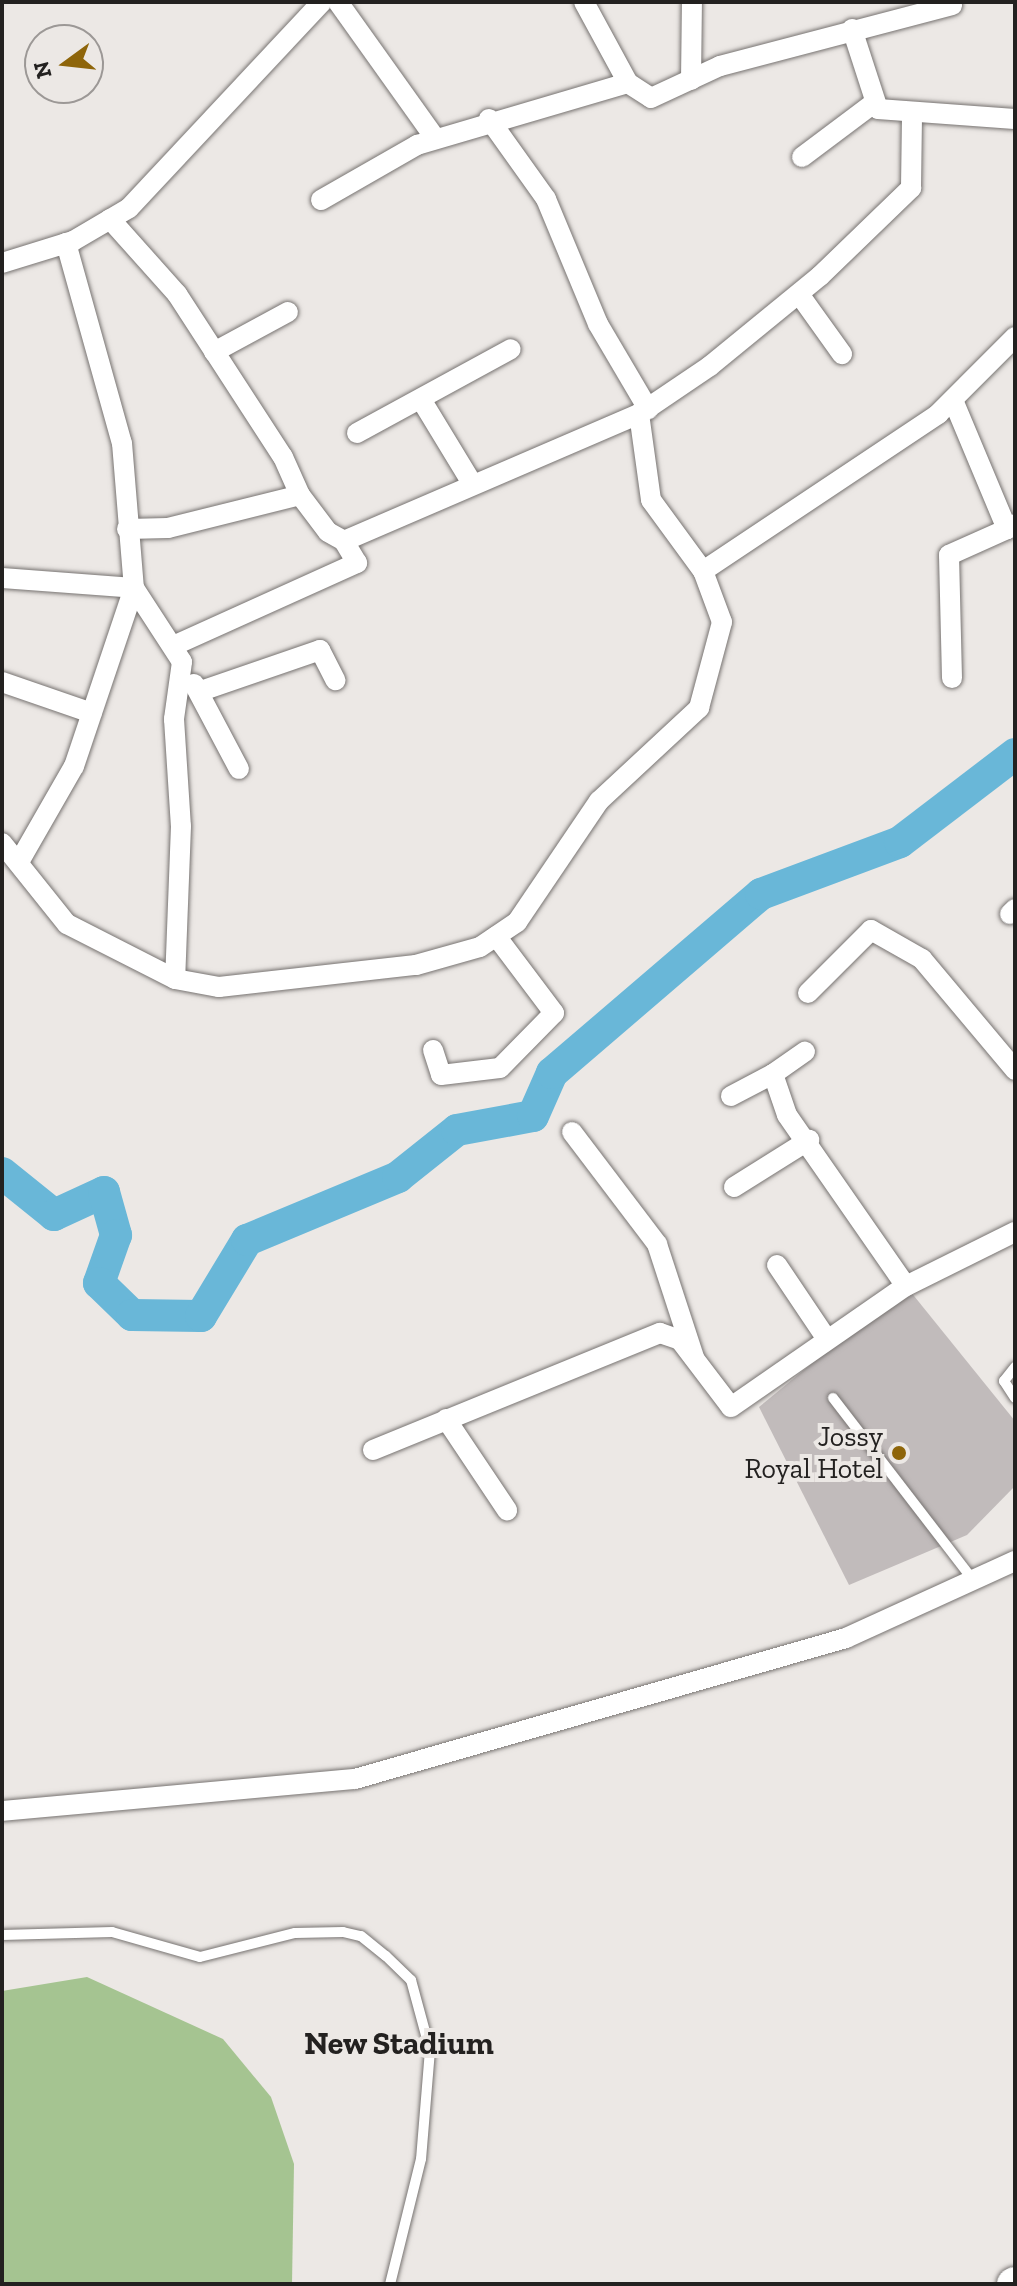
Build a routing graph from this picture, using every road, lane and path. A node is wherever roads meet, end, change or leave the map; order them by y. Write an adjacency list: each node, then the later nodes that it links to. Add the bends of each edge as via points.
1 (322, 2): 16 (street, via 188,149)
2 (338, 2): 13 (street)
3 (584, 2): 8 (street)
4 (692, 2): 7 (street)
5 (952, 5): 6 (street)
6 (852, 29): 7 (street); 9 (street)
7 (691, 80): 8 (street, via 651,98)
8 (628, 83): 11 (street)
9 (874, 103): 10 (street); 14 (street)
10 (912, 116): 12 (street); 19 (street, via 911,188)
11 (489, 119): 13 (street); 27 (street, via 546,199 598,324)
12 (1015, 119)
13 (435, 138): 15 (street)
14 (802, 157)
15 (321, 200)
16 (110, 219): 17 (street); 23 (street, via 177,294)
17 (66, 243): 18 (street); 32 (street, via 109,379 122,443)
18 (2, 263)
19 (799, 294): 24 (street); 27 (street)
20 (288, 312): 23 (street)
21 (1015, 337): 25 (street)
22 (511, 349): 26 (street)
23 (214, 352): 30 (street)
24 (842, 354)
25 (953, 400): 31 (street); 34 (street)
26 (422, 401): 28 (street); 29 (street)
27 (644, 412): 29 (street); 34 (street, via 651,500)
28 (357, 433)
29 (473, 485): 33 (street)
30 (300, 495): 32 (street, via 182,525); 33 (street)
31 (1011, 526): 39 (street, via 949,555)
32 (127, 529): 36 (street)
33 (344, 541): 37 (street, via 357,563)
34 (703, 571): 47 (street, via 722,622 699,708 599,801 517,922)
35 (2, 578): 36 (street)
36 (134, 588): 37 (street); 43 (street)
37 (173, 646): 38 (street)
38 (182, 673): 42 (street); 48 (street, via 174,719 181,826)
39 (952, 678)
40 (335, 680): 42 (street, via 320,650)
41 (2, 682): 43 (street)
42 (201, 691): 44 (street)
43 (92, 713): 46 (street, via 74,766)
44 (239, 769)
45 (2, 843): 46 (street)
46 (19, 862): 48 (street, via 67,924)
47 (496, 936): 48 (street, via 416,965 219,987); 50 (street, via 554,1013 500,1068 441,1075)
48 (175, 979)
49 (808, 993): 52 (street, via 871,930 922,959)
50 (433, 1050)
51 (805, 1052): 53 (street)
52 (1015, 1070)
53 (773, 1074): 54 (street); 56 (street, via 787,1115)
54 (731, 1096)
55 (572, 1132): 62 (street, via 657,1244)
56 (809, 1140): 57 (street); 60 (street)
57 (734, 1187)
58 (1015, 1232): 60 (street)
59 (777, 1265): 61 (street)
60 (906, 1286): 61 (street)
61 (826, 1338): 62 (street, via 731,1407)
62 (694, 1361): 66 (street, via 671,1335 641,1336)
63 (1015, 1367): 65 (lane, via 1004,1381)
64 (833, 1398): 70 (lane)
65 (1015, 1398)
66 (446, 1419): 67 (street); 68 (street)
67 (373, 1450)
68 (507, 1510)
69 (1015, 1561): 70 (street)
70 (973, 1580): 71 (street, via 846,1638 355,1779)
71 (2, 1811)
72 (2, 1935): 73 (lane, via 112,1932 200,1957 295,1933 343,1932 386,1956 411,1980 430,2050 421,2159)
73 (390, 2284)

